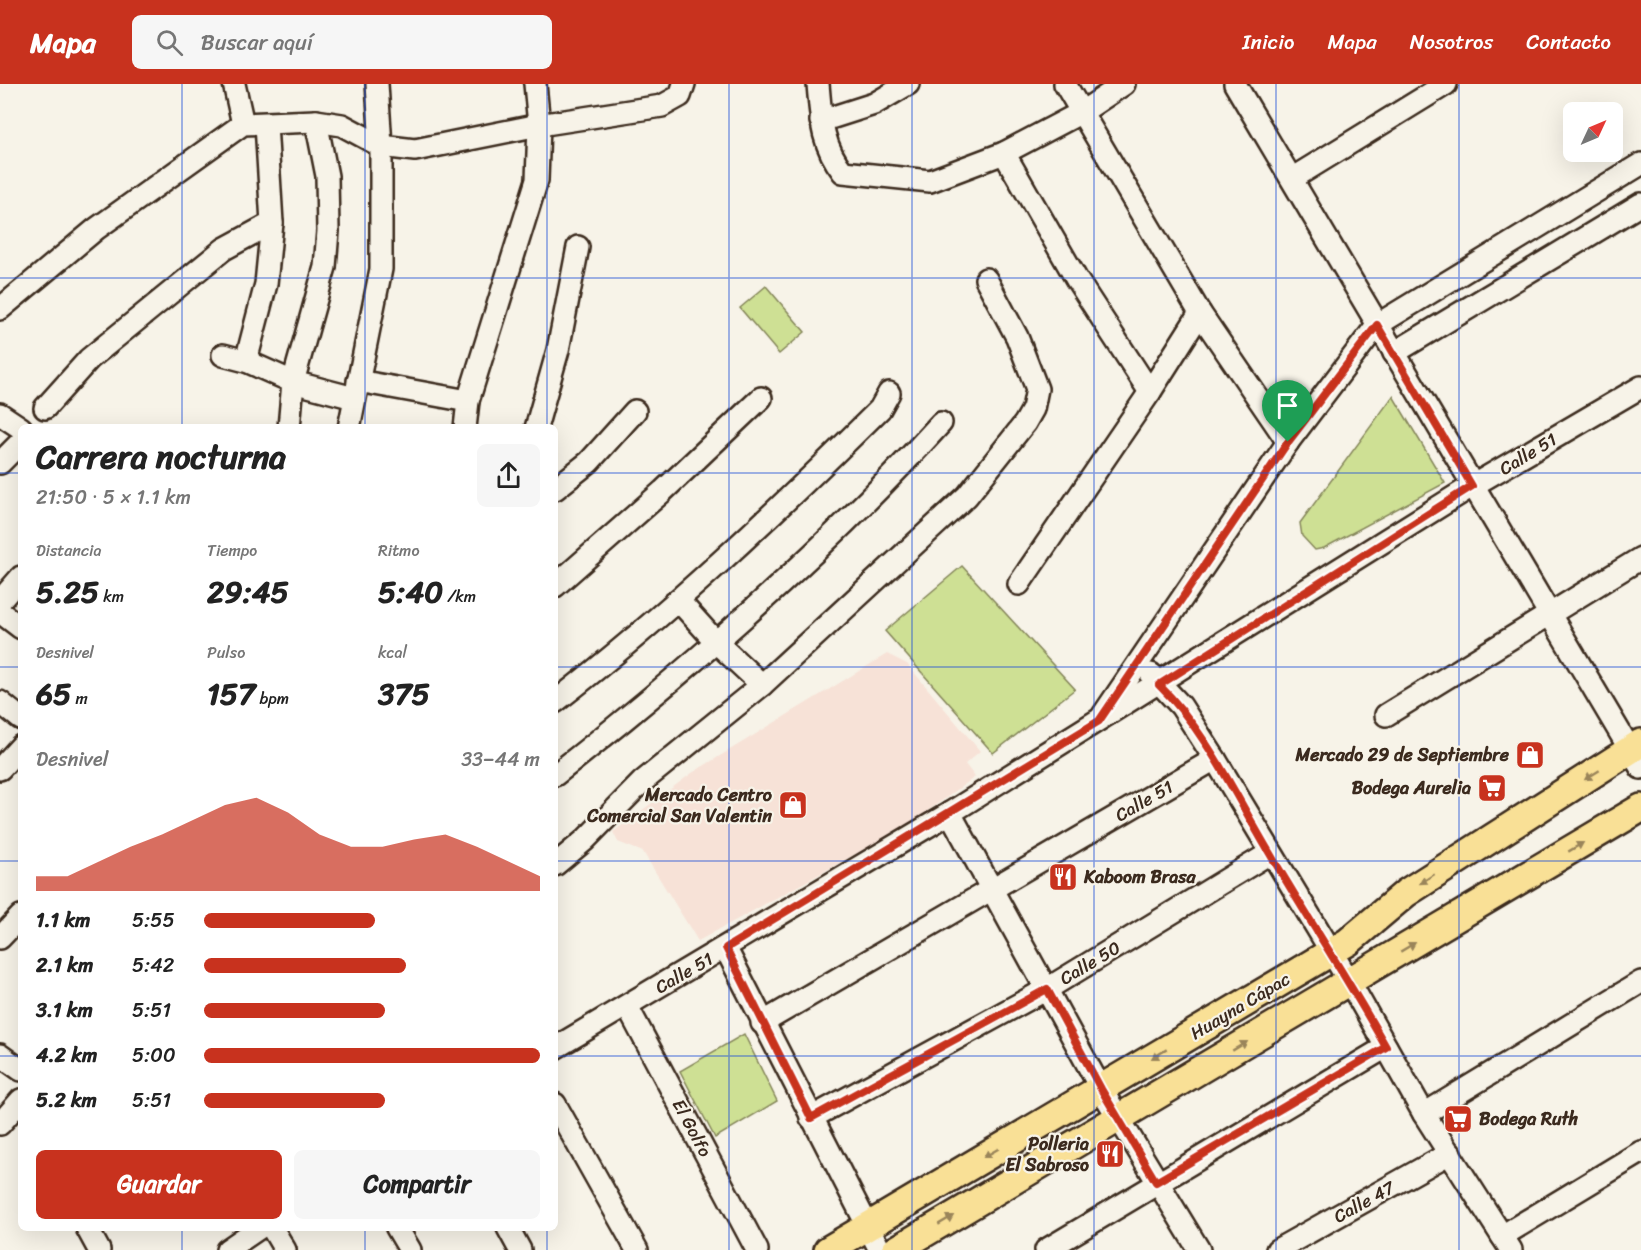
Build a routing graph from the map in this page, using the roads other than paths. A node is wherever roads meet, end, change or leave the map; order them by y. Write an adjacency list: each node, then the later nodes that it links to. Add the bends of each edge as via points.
1 (234, 84): 14 (street)
2 (377, 84): 17 (street)
3 (534, 84): 16 (street)
4 (684, 84): 16 (street, via 680,96 662,106)
5 (818, 84): 12 (street)
6 (908, 84): 12 (street, via 874,104)
7 (1065, 84): 11 (street)
8 (1124, 84): 11 (street)
9 (1235, 84): 20 (street)
10 (1446, 84): 20 (street)
11 (1082, 112): 18 (street); 26 (street)
12 (821, 121): 18 (street, via 831,156 843,172 930,181)
13 (316, 122): 15 (street); 17 (street, via 342,125); 31 (street, via 327,176 325,267)
14 (243, 124): 15 (street); 25 (street, via 96,229)
15 (266, 124): 22 (street)
16 (539, 125): 17 (street, via 415,150); 37 (street, via 537,180)
17 (381, 146): 33 (street, via 381,269)
18 (1004, 153): 34 (street, via 1077,280)
19 (1641, 164): 27 (street)
20 (1293, 178): 27 (street)
21 (1641, 204): 28 (street)
22 (272, 223): 30 (street, via 266,284); 38 (street, via 215,257 89,359)
23 (578, 247): 45 (street, via 558,350)
24 (986, 279): 63 (street, via 1017,337 1037,390 1033,409 967,496)
25 (0, 309)
26 (1200, 313): 34 (street); 47 (street)
27 (1377, 325): 28 (street); 47 (street)
28 (1394, 353): 50 (street)
29 (224, 355): 30 (street)
30 (246, 361): 31 (street)
31 (293, 382): 33 (street); 42 (street)
32 (1641, 387): 50 (street, Calle 51)
33 (356, 390): 37 (street); 43 (street)
34 (1150, 392): 55 (street)
35 (889, 393): 56 (street, via 880,409 781,507)
36 (761, 398): 54 (street)
37 (468, 401): 44 (street)
38 (45, 408)
39 (634, 411): 51 (street, via 588,462)
40 (0, 414): 46 (street)
41 (941, 423): 61 (street, via 827,543)
42 (289, 424)
43 (351, 424)
44 (465, 424)
45 (537, 424)
46 (18, 426)
47 (1288, 442): 62 (street)
48 (18, 445): 49 (street)
49 (0, 463)
50 (1472, 486): 59 (street); 64 (street, Calle 51)
51 (558, 487)
52 (1641, 558): 59 (street)
53 (18, 580): 57 (street)
54 (558, 583)
55 (1019, 584)
56 (678, 600): 61 (street); 65 (street)
57 (0, 601)
58 (0, 612): 60 (street)
59 (1551, 613): 67 (street); 71 (street)
60 (18, 626)
61 (717, 643): 63 (street); 74 (street)
62 (1145, 654): 64 (street, via 1149,671); 69 (street)
63 (762, 685): 78 (street, via 642,782)
64 (1159, 685): 69 (street, Calle 51); 72 (street, via 1180,706)
65 (558, 700)
66 (0, 702): 68 (street)
67 (1386, 715)
68 (18, 717)
69 (1099, 721): 76 (street, Calle 51)
70 (18, 749): 73 (street)
71 (1638, 754): 83 (main road, Huayna Cápac, one-way to 83, via 1406,893)
72 (1215, 759): 77 (street); 79 (street, Calle 51)
73 (0, 769)
74 (558, 773)
75 (1641, 808): 84 (main road, Huayna Cápac, one-way to 75)
76 (950, 813): 79 (street); 82 (street, Calle 51)
77 (1270, 854): 83 (street); 86 (street, Calle 50)
78 (558, 862)
79 (992, 890): 86 (street); 88 (street, Calle 51)
80 (18, 918): 81 (street)
81 (0, 938)
82 (726, 948): 87 (street, Calle 51); 88 (street)
83 (1331, 952): 84 (street); 93 (main road, Huayna Cápac, one-way to 93)
84 (1349, 981): 90 (street); 98 (main road, Huayna Cápac, one-way to 84)
85 (1641, 982): 96 (street)
86 (1047, 989): 93 (street); 97 (street, Calle 50)
87 (627, 1006): 89 (street, Calle 51); 116 (street, El Golfo)
88 (762, 1023): 97 (street)
89 (558, 1046)
90 (1386, 1047): 96 (street); 102 (street)
91 (0, 1054): 92 (street)
92 (18, 1068)
93 (1101, 1089): 98 (street); 103 (main road, Huayna Cápac, one-way to 103)
94 (18, 1107): 99 (street)
95 (558, 1109): 115 (street)
96 (1424, 1113): 101 (street)
97 (811, 1118): 103 (street)
98 (1118, 1119): 102 (street); 119 (main road, Huayna Cápac, one-way to 98)
99 (0, 1124)
100 (1641, 1152): 109 (street)
101 (1450, 1153): 109 (street); 122 (street, Calle 47)
102 (1156, 1182): 120 (street); 121 (street)
103 (866, 1226): 117 (main road, Huayna Cápac); 118 (street)
104 (89, 1231): 110 (street)
105 (255, 1231): 111 (street)
106 (274, 1231): 112 (street)
107 (400, 1231): 113 (street)
108 (510, 1231): 114 (street)
109 (1507, 1243)
110 (99, 1250)
111 (227, 1250)
112 (285, 1250)
113 (410, 1250)
114 (520, 1250)
115 (637, 1250)
116 (757, 1250)
117 (828, 1250)
118 (880, 1250)
119 (896, 1250)
120 (1046, 1250)
121 (1199, 1250)
122 (1277, 1250)

